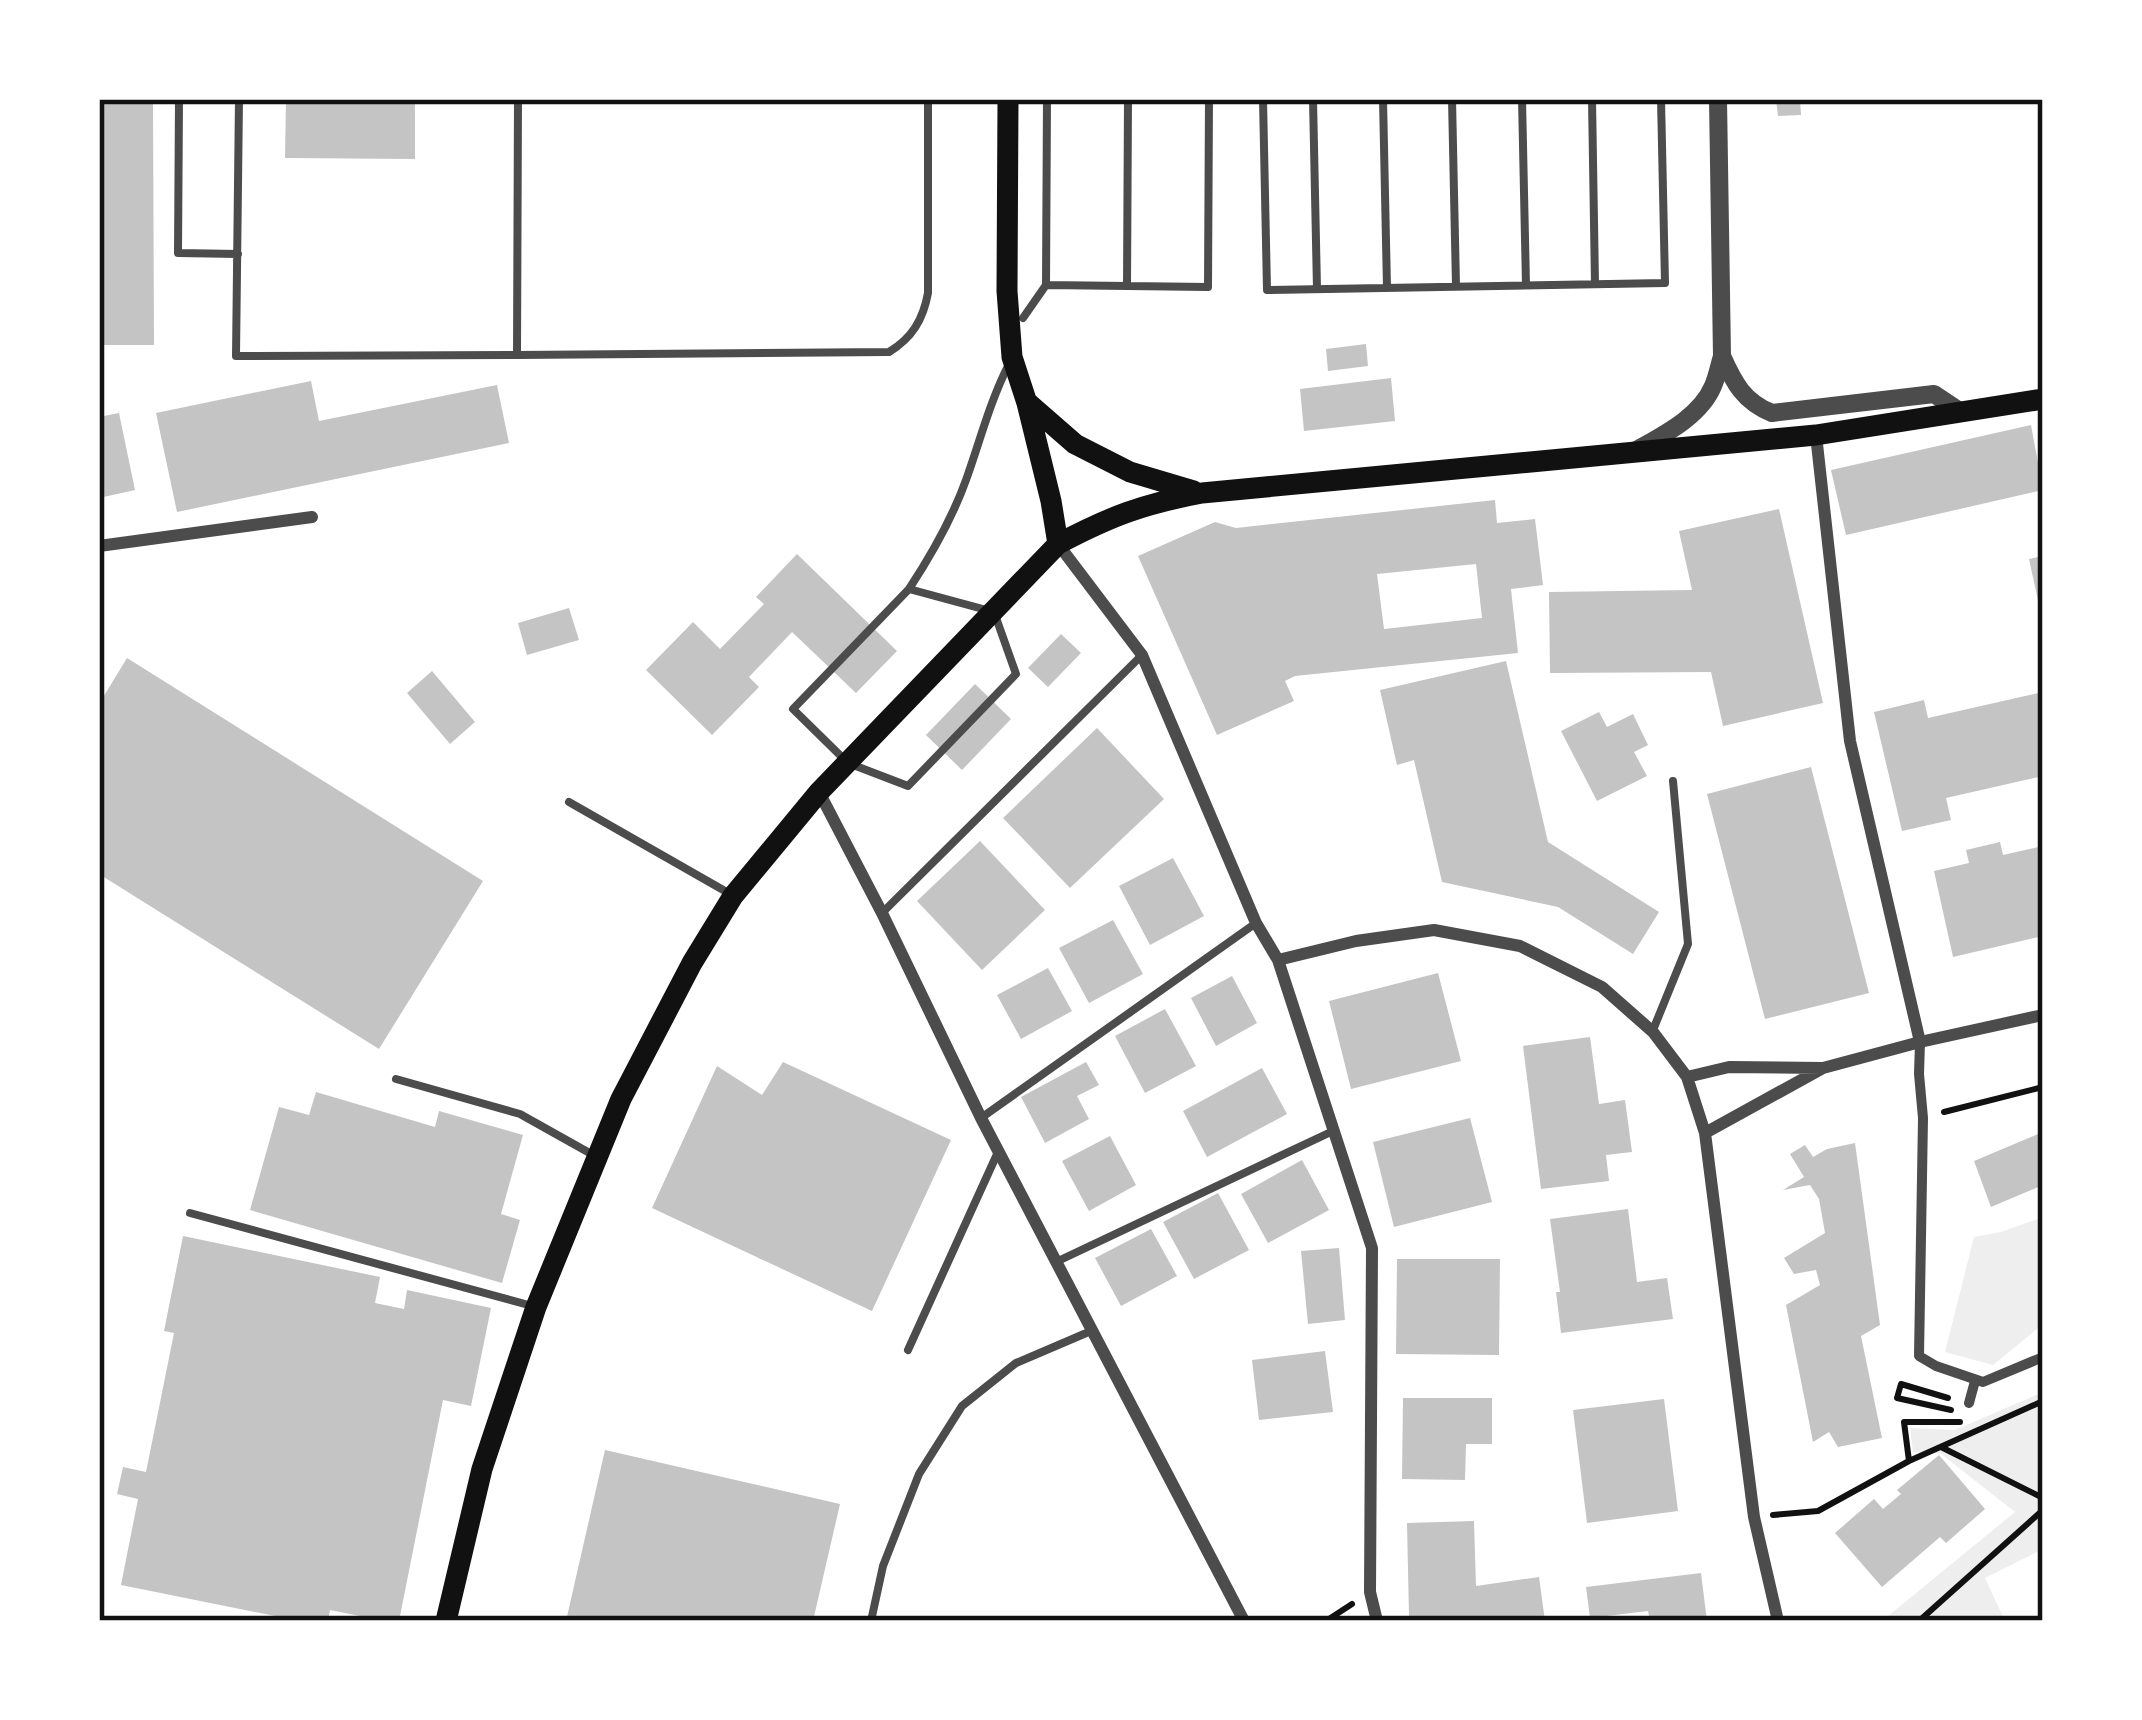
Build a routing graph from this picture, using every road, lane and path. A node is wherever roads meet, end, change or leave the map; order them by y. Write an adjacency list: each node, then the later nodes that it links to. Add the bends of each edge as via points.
1 (179, 99): 17 (lane, via 178,253)
2 (239, 99): 17 (lane)
3 (518, 99): 26 (lane)
4 (928, 99): 26 (lane, via 928,293 921,320 889,352)
5 (1008, 99): 28 (main road)
6 (1047, 99): 19 (lane)
7 (1128, 99): 21 (lane)
8 (1209, 99): 21 (lane, via 1208,287)
9 (1263, 99): 24 (lane, via 1267,290)
10 (1313, 99): 24 (lane)
11 (1383, 99): 23 (lane)
12 (1452, 99): 22 (lane)
13 (1522, 99): 20 (lane)
14 (1592, 99): 18 (lane)
15 (1661, 99): 18 (lane, via 1665,283)
16 (1718, 99): 27 (street)
17 (238, 254): 26 (lane, via 236,356)
18 (1595, 284): 20 (lane)
19 (1046, 285): 21 (lane); 25 (lane)
20 (1526, 285): 22 (lane)
21 (1127, 286)
22 (1456, 286): 23 (lane)
23 (1387, 288): 24 (lane)
24 (1317, 289)
25 (1023, 318)
26 (518, 355)
27 (1722, 356): 31 (street, via 1736,387 1772,413 1934,394); 33 (street, via 1698,408)
28 (1012, 357): 30 (main road); 38 (lane, via 940,542)
29 (2043, 399): 31 (main road)
30 (1028, 403): 34 (main road, via 1112,463); 36 (main road)
31 (1961, 412): 32 (main road)
32 (1816, 435): 33 (main road); 51 (street, via 1850,741)
33 (1635, 452): 34 (main road)
34 (1202, 493): 36 (main road, via 1151,502)
35 (311, 517): 37 (street)
36 (1058, 544): 39 (main road); 40 (street)
37 (99, 546)
38 (909, 589): 39 (lane); 41 (lane, via 794,709)
39 (994, 612): 41 (main road); 41 (lane, via 1016,674 939,754 908,786)
40 (1142, 655): 46 (lane); 47 (street)
41 (848, 763): 43 (main road)
42 (1673, 781): 50 (lane, via 1688,944)
43 (819, 792): 45 (main road); 46 (street)
44 (569, 802): 45 (lane)
45 (734, 896): 61 (main road, via 646,1048)
46 (882, 913): 56 (street)
47 (1256, 923): 48 (street); 56 (lane)
48 (1278, 961): 50 (street, via 1433,930 1520,946 1602,987); 58 (street)
49 (2043, 1015): 51 (street)
50 (1652, 1032): 53 (street)
51 (1920, 1042): 52 (street); 57 (street)
52 (1823, 1068): 53 (street, via 1729,1067); 59 (street)
53 (1687, 1077): 59 (street)
54 (396, 1079): 61 (lane, via 520,1114)
55 (2043, 1087): 57 (path)
56 (982, 1118): 60 (street)
57 (1923, 1118): 68 (street, via 1919,1356)
58 (1334, 1131): 63 (lane); 79 (street, via 1372,1248 1370,1592)
59 (1705, 1133): 75 (street)
60 (999, 1151): 63 (street); 66 (lane)
61 (596, 1157): 64 (main road)
62 (190, 1213): 64 (lane)
63 (1058, 1261): 65 (street)
64 (536, 1307): 76 (main road, via 482,1469)
65 (1092, 1330): 77 (lane, via 1016,1364 962,1406 919,1474); 78 (street)
66 (908, 1349)
67 (2043, 1357): 68 (street)
68 (1975, 1381): 70 (street)
69 (2043, 1400): 71 (path)
70 (1969, 1403): 72 (path, via 1901,1384 1897,1398 1970,1414 1959,1423 1904,1422)
71 (1941, 1447): 72 (path); 73 (path)
72 (1909, 1462): 75 (path, via 1818,1511)
73 (2043, 1498)
74 (2043, 1510): 81 (path)
75 (1754, 1517): 80 (street)
76 (446, 1621)
77 (871, 1621)
78 (1244, 1621)
79 (1377, 1621)
80 (1778, 1621)
81 (1919, 1621)

